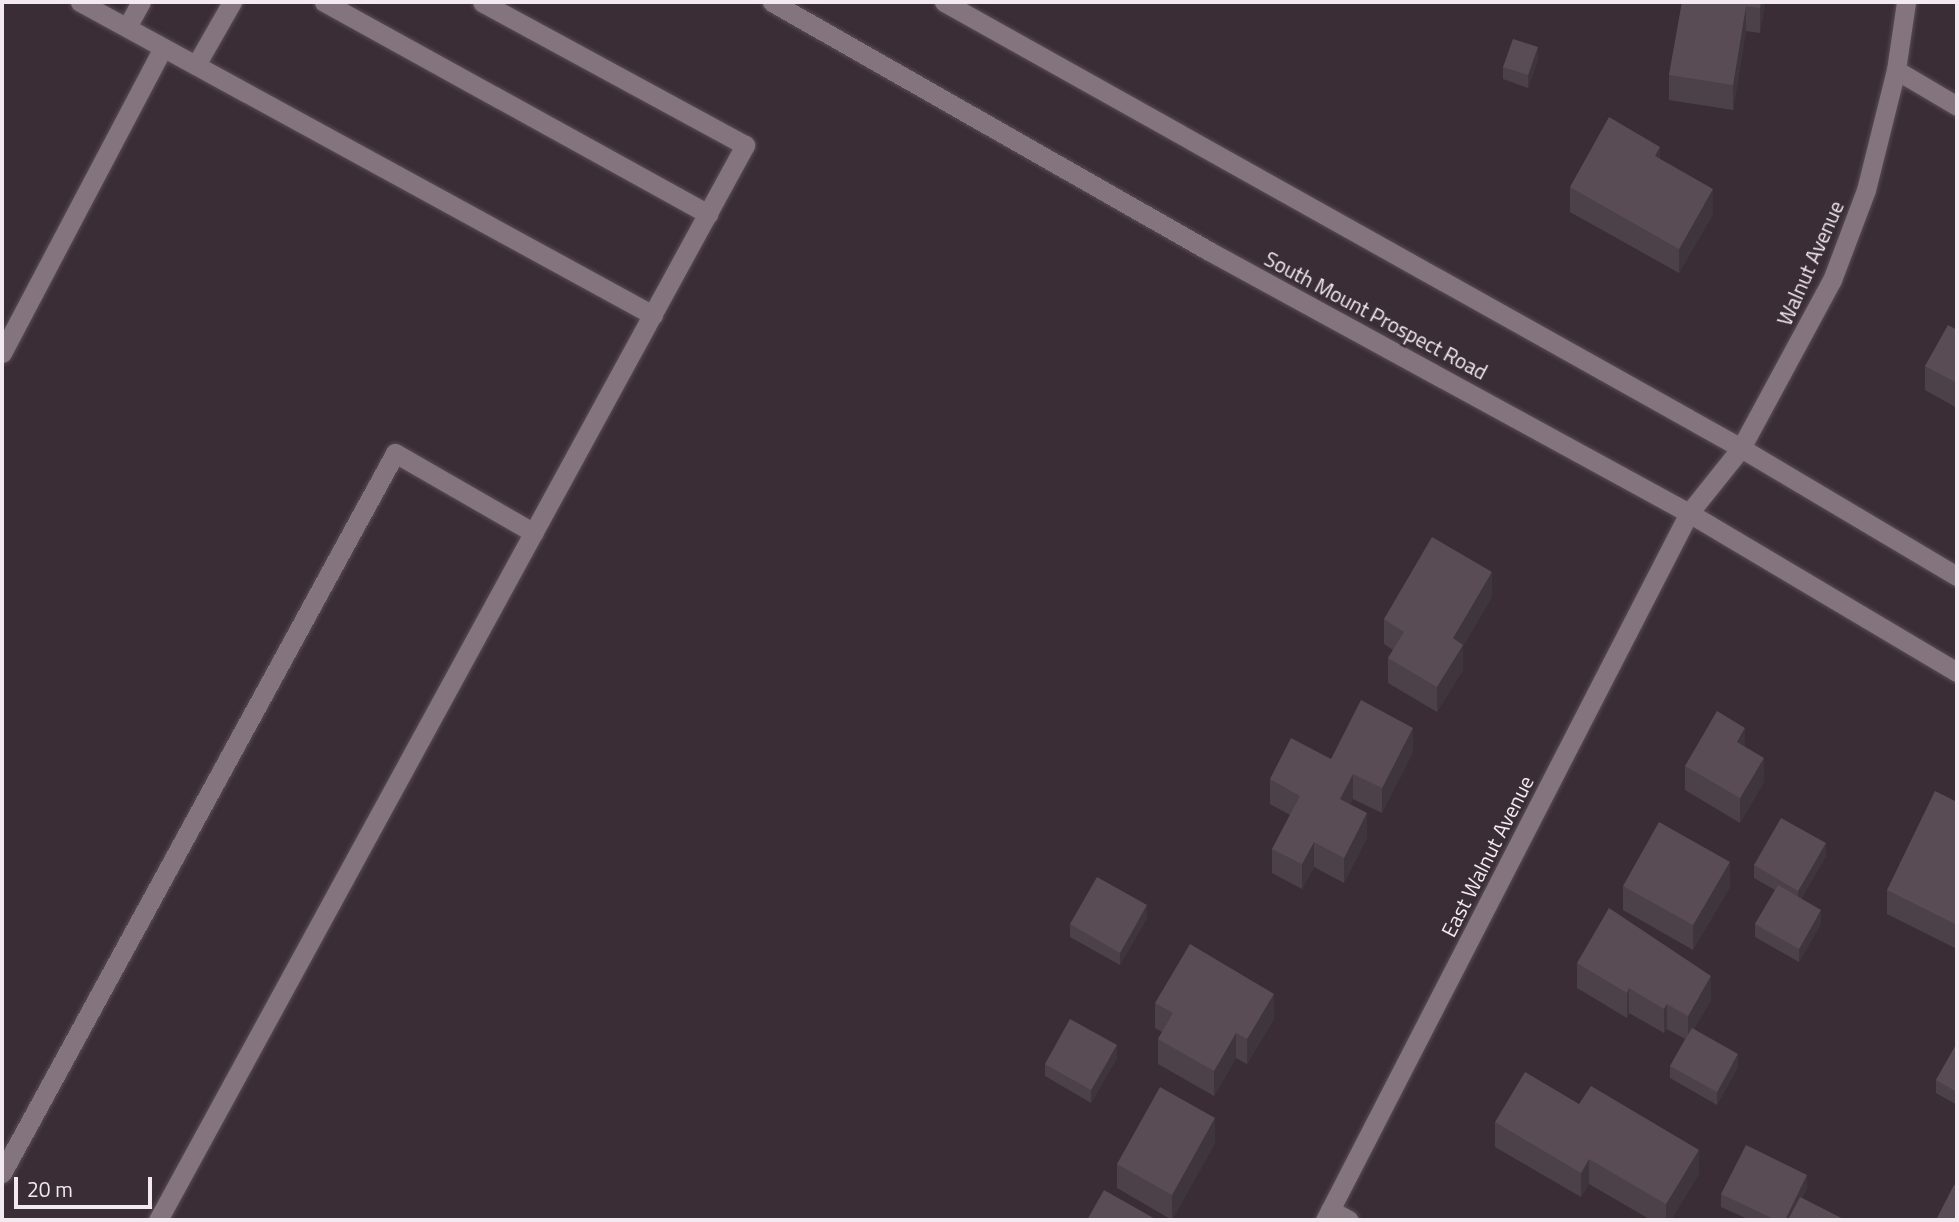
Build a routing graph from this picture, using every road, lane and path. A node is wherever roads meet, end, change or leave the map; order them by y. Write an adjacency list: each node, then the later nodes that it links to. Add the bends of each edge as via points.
1 (80, 2): 9 (main road)
2 (141, 2): 9 (main road)
3 (232, 2): 11 (main road)
4 (324, 2): 14 (main road)
5 (482, 2): 14 (main road, via 745,145)
6 (772, 2): 18 (main road, South Mount Prospect Road, via 1209,251)
7 (944, 2): 17 (main road)
8 (1906, 2): 12 (main road, Walnut Avenue)
9 (127, 27): 10 (main road)
10 (163, 48): 11 (main road); 16 (main road)
11 (196, 65): 15 (main road)
12 (1896, 70): 13 (main road); 17 (main road, Walnut Avenue, via 1866,190 1832,280)
13 (1957, 106)
14 (708, 214): 15 (main road)
15 (653, 315): 19 (main road)
16 (2, 353)
17 (1741, 449): 18 (main road, Walnut Avenue); 20 (main road)
18 (1689, 513): 21 (main road, South Mount Prospect Road); 23 (main road, East Walnut Avenue)
19 (534, 533): 22 (main road, via 395,453); 24 (main road)
20 (1957, 576)
21 (1957, 672)
22 (2, 1173)
23 (1328, 1215): 25 (main road)
24 (158, 1220)
25 (1349, 1220)

